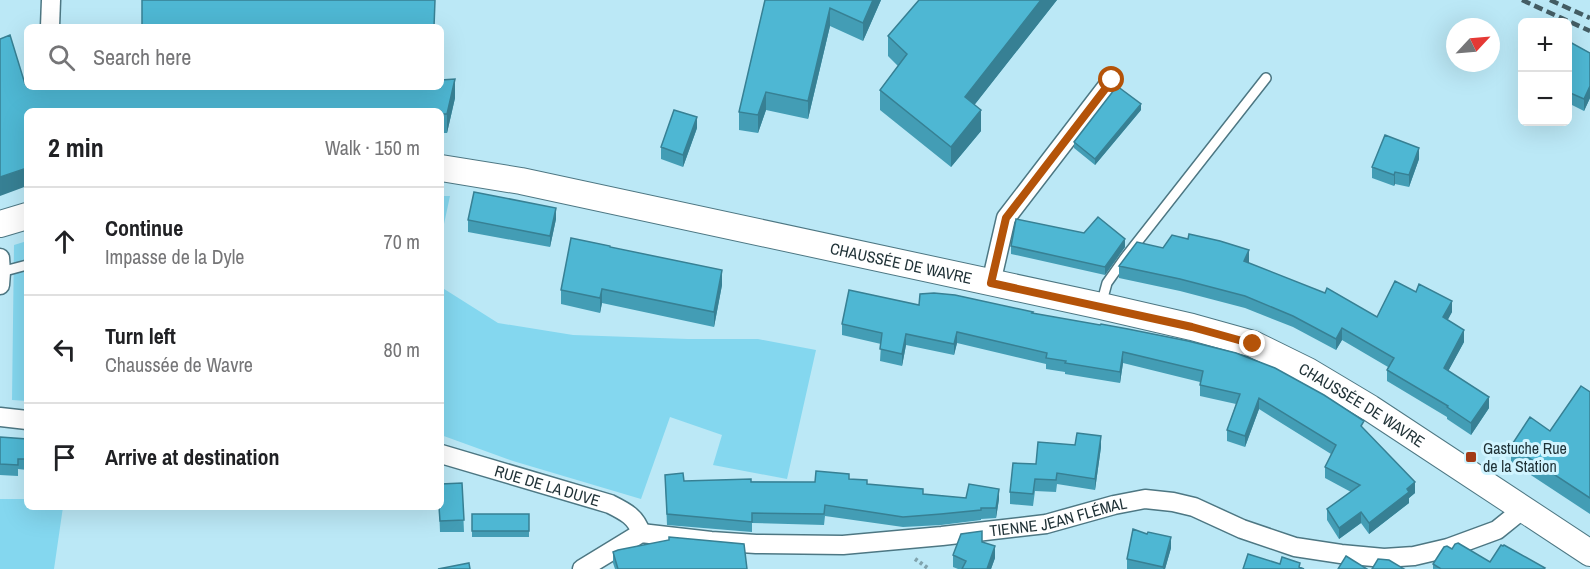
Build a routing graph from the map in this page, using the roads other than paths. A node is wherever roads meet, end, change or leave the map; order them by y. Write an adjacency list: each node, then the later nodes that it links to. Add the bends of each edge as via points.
1 (51, 0): 2 (street)
2 (50, 24)
3 (1266, 78): 11 (lane, via 1124,259 1107,283)
4 (1112, 80): 10 (street, via 1006,218)
5 (444, 168): 10 (main road, CHAUSSÉE DE WAVRE, via 521,181)
6 (24, 217): 7 (main road)
7 (0, 224)
8 (24, 266): 9 (lane)
9 (0, 272)
10 (991, 283): 11 (main road, CHAUSSÉE DE WAVRE)
11 (1101, 306): 15 (main road, CHAUSSÉE DE WAVRE, via 1253,344 1370,408)
12 (0, 417): 13 (street)
13 (24, 420)
14 (444, 455): 16 (street, RUE DE LA DUVE, via 610,504 632,516)
15 (1523, 509): 16 (street, TIENNE JEAN FLÉMAL, via 1497,530 1448,549 1384,558 1295,547 1194,507 1145,500 1046,524 843,545 744,543); 17 (main road, CHAUSSÉE DE WAVRE)
16 (641, 533): 18 (street)
17 (1590, 553)
18 (582, 569)

